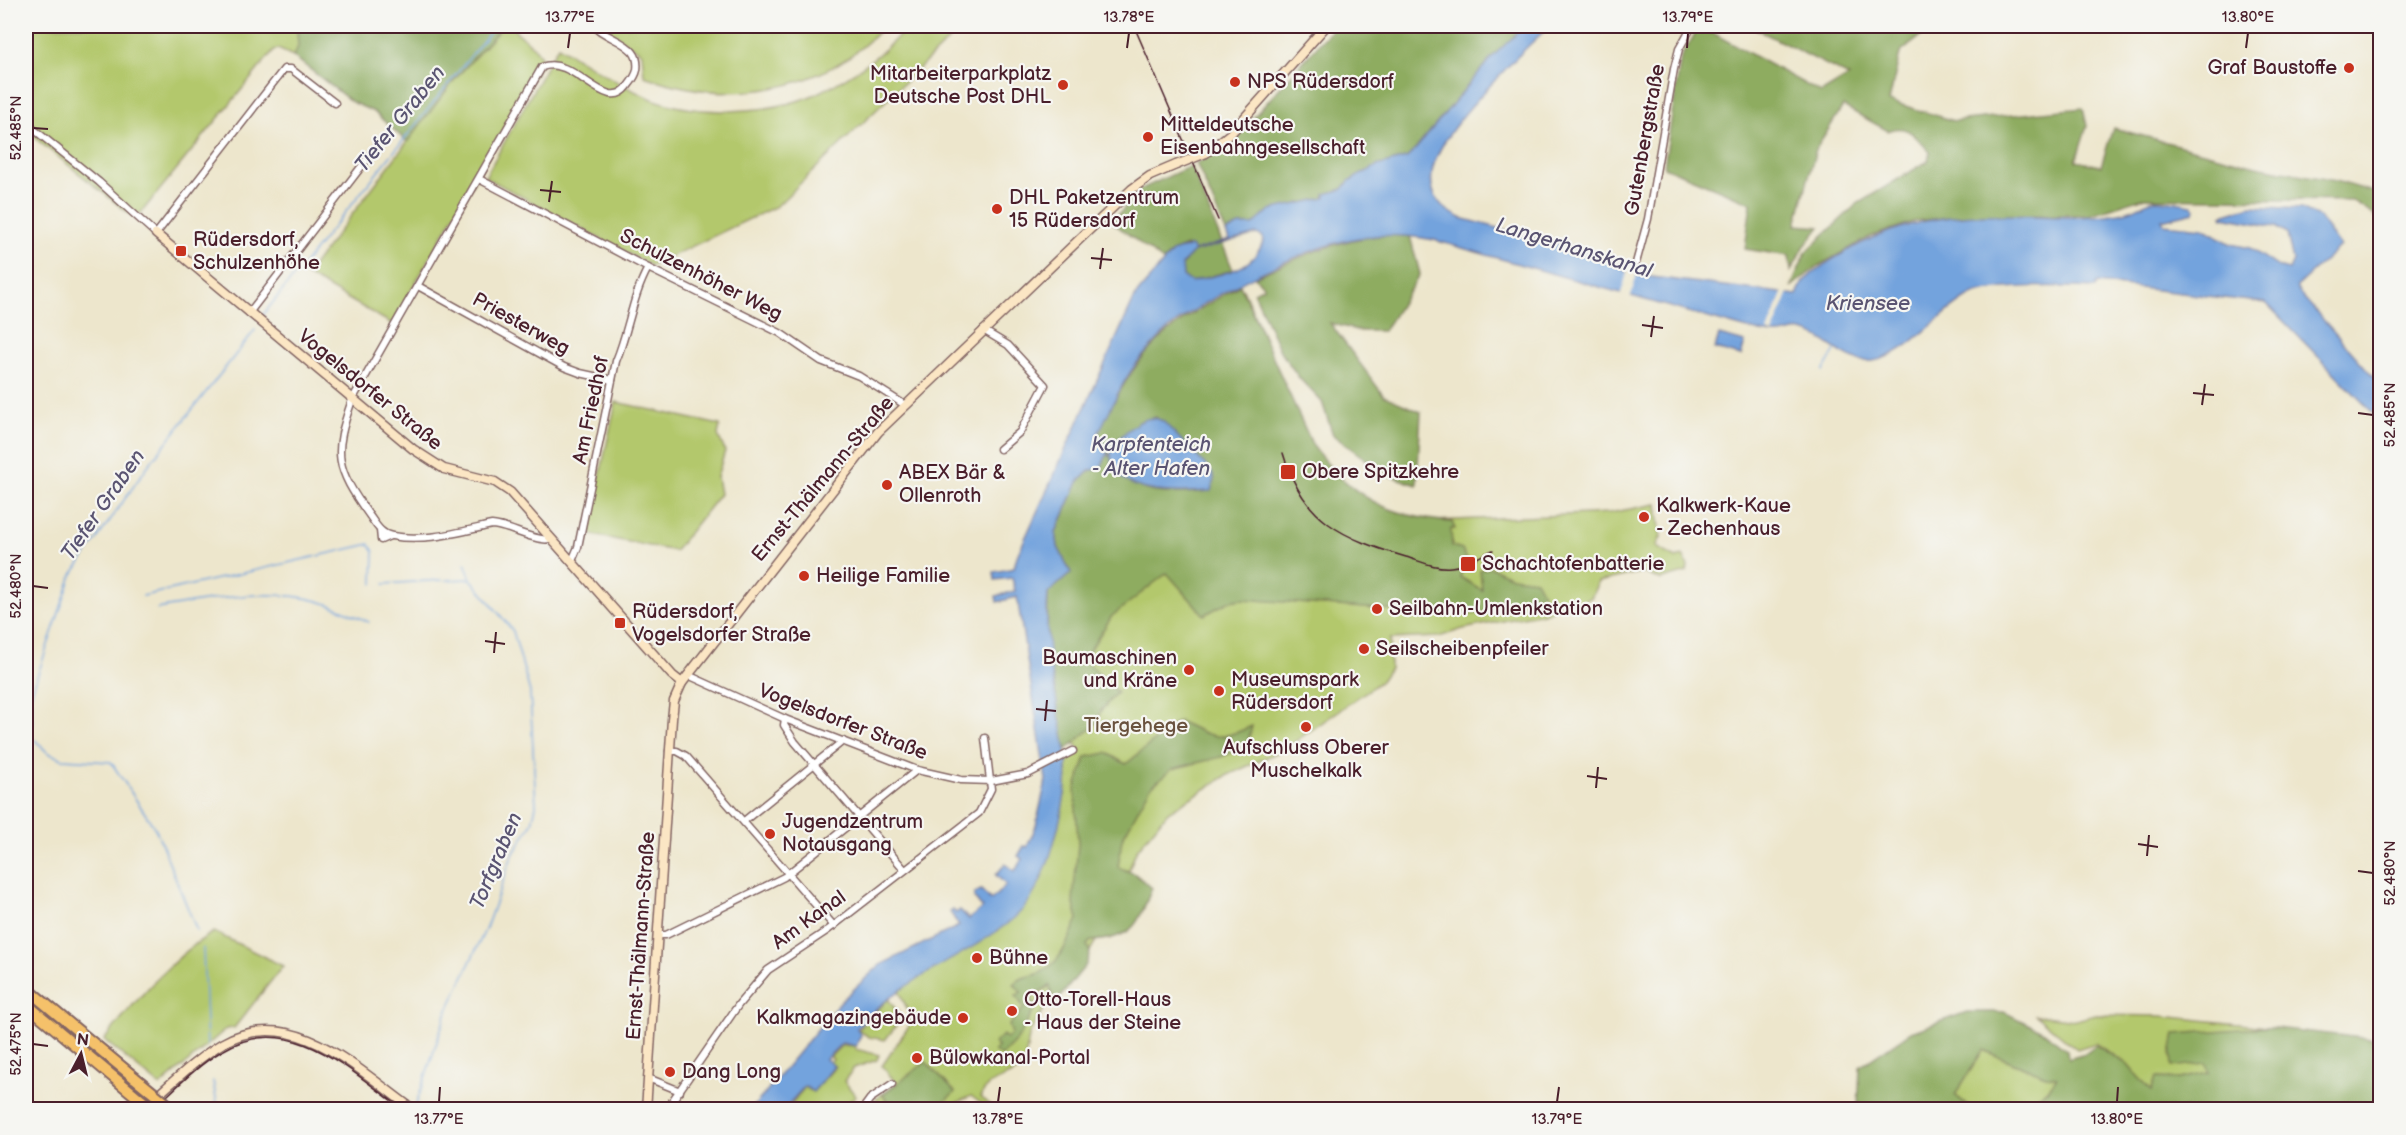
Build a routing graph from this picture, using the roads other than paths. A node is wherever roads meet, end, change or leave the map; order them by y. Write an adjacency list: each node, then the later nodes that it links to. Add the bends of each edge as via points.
1 (594, 26): 7 (street, via 628,47 636,58 637,72 625,91 612,96 566,67 542,67)
2 (1326, 26): 13 (main road, Ernst-Thälmann-Straße, bridge, via 1232,133 1206,153 1137,184)
3 (1692, 26): 9 (street, Gutenbergstraße, via 1682,42 1674,69 1648,219)
4 (335, 103): 8 (street, via 291,69 284,69)
5 (26, 123): 8 (street, Vogelsdorfer Straße)
6 (381, 141): 12 (street)
7 (479, 179): 10 (street, Schulzenhöher Weg); 11 (street)
8 (156, 234): 12 (main road, Vogelsdorfer Straße)
9 (1636, 263)
10 (648, 268): 14 (street, Am Friedhof, via 637,288); 16 (street, Schulzenhöher Weg, via 780,333 821,362 859,376)
11 (418, 286): 14 (street, Priesterweg, via 564,366); 15 (street)
12 (249, 313): 15 (main road, Vogelsdorfer Straße)
13 (983, 330): 16 (main road, Ernst-Thälmann-Straße); 17 (street, via 1008,345 1045,385 1020,432)
14 (612, 380): 19 (street, Am Friedhof)
15 (352, 400): 18 (main road, Vogelsdorfer Straße, via 430,461 510,492); 18 (street, via 339,437 340,461 346,480 380,530 381,540 390,536 435,537 492,525 543,540)
16 (905, 405): 20 (main road, Ernst-Thälmann-Straße, via 845,471)
17 (1000, 449)
18 (551, 538): 19 (main road, Vogelsdorfer Straße)
19 (572, 561): 20 (main road, Vogelsdorfer Straße)
20 (685, 679): 21 (street, Vogelsdorfer Straße); 24 (main road, Ernst-Thälmann-Straße, via 674,701)
21 (785, 719): 23 (street, Vogelsdorfer Straße); 26 (street, via 784,725 795,742)
22 (985, 738): 28 (street)
23 (843, 741): 26 (street); 27 (street, Vogelsdorfer Straße)
24 (669, 751): 30 (street, via 686,756); 34 (main road, Ernst-Thälmann-Straße)
25 (1073, 751): 28 (street, Vogelsdorfer Straße, via 1040,769)
26 (817, 764): 29 (street); 30 (street)
27 (917, 770): 28 (street, Vogelsdorfer Straße, via 961,780); 29 (street)
28 (991, 781): 31 (street, Am Kanal, via 987,803 979,813)
29 (861, 815): 31 (street); 32 (street)
30 (744, 822): 32 (street)
31 (904, 869): 33 (street, Am Kanal)
32 (789, 873): 33 (street); 34 (street, via 666,935)
33 (834, 926): 39 (street, Am Kanal, via 768,970 753,985)
34 (658, 934): 37 (main road, Ernst-Thälmann-Straße)
35 (26, 988): 42 (highway, bridge)
36 (26, 1004): 40 (highway)
37 (648, 1078): 39 (street); 44 (main road, Ernst-Thälmann-Straße)
38 (892, 1084): 46 (street, via 870,1098)
39 (680, 1091): 45 (street, Am Kanal)
40 (142, 1105): 41 (highway, bridge); 43 (main road, via 223,1043 246,1034 276,1031 302,1035 321,1044)
41 (153, 1110)
42 (174, 1110)
43 (414, 1110)
44 (646, 1110)
45 (666, 1110)
46 (862, 1110)

